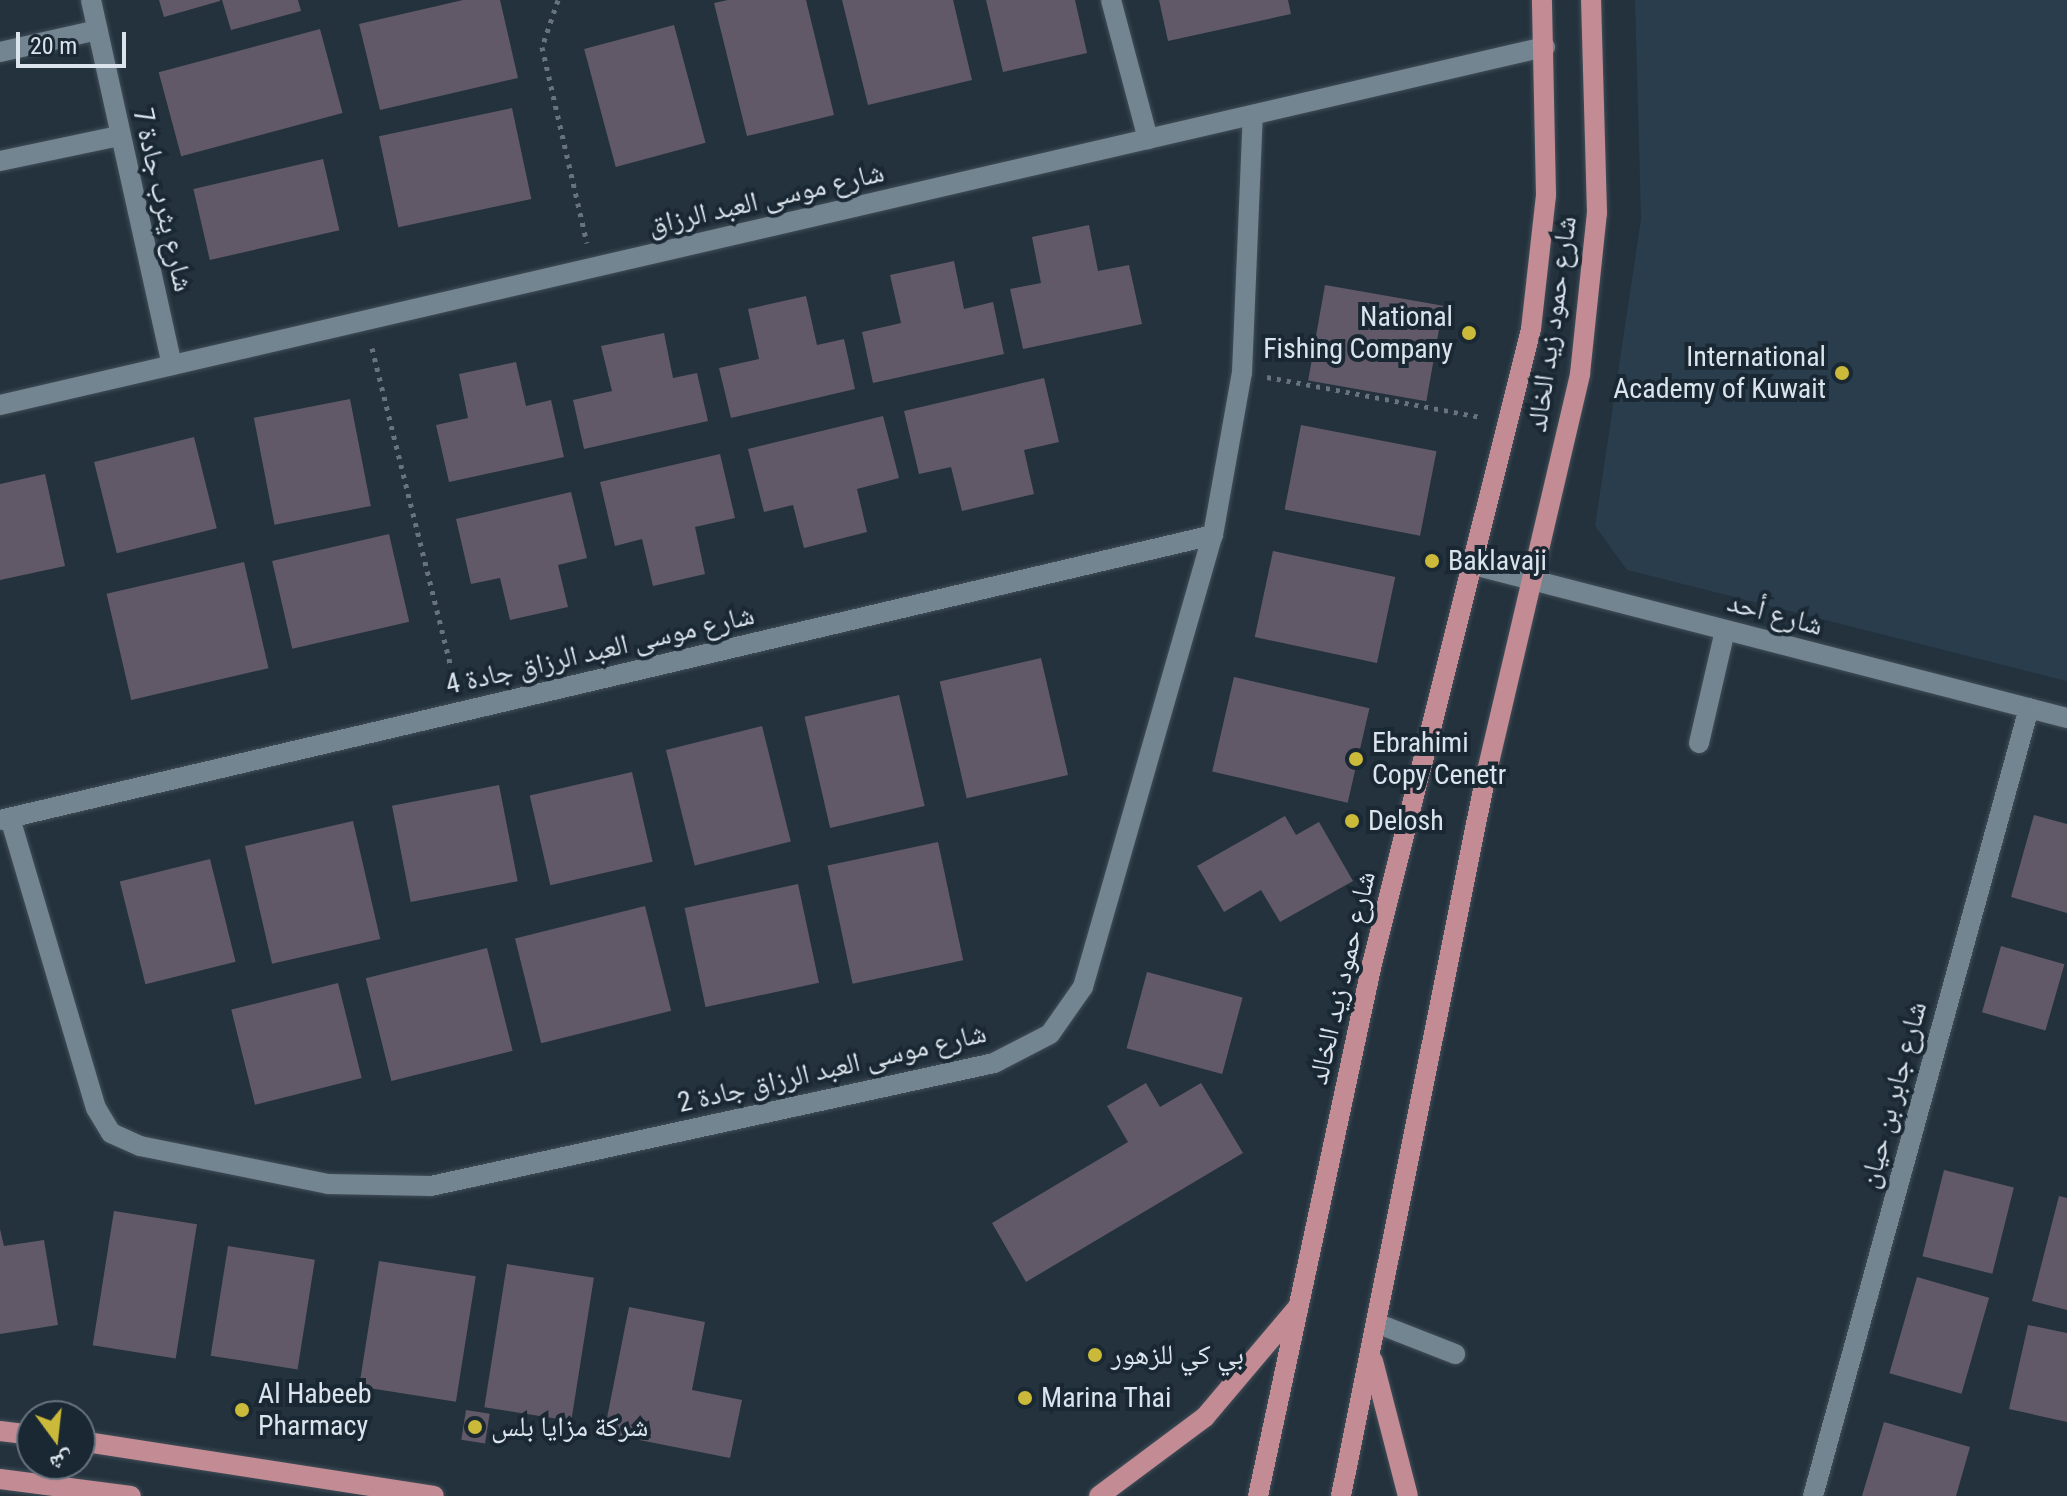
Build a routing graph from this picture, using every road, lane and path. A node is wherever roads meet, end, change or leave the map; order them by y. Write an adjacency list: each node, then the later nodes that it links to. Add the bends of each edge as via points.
1 (91, 0): 6 (street, شارع يثرب جادة 7)
2 (558, 0): 13 (path, via 542,47)
3 (1111, 0): 11 (street)
4 (1542, 0): 7 (main road, شارع حمود زيد الخالد)
5 (1591, 0): 21 (main road, شارع حمود زيد الخالد, via 1597,213 1580,374)
6 (98, 30): 8 (street); 10 (street, شارع يثرب جادة 7)
7 (1545, 47): 9 (street, شارع موسى العبد الرزاق); 18 (main road, شارع حمود زيد الخالد, via 1546,195 1531,329)
8 (0, 52)
9 (1253, 115): 11 (street, شارع موسى العبد الرزاق); 16 (street, شارع موسى العبد الرزاق جادة 2)
10 (119, 136): 12 (street); 15 (street, شارع يثرب جادة 7)
11 (1148, 139): 13 (street, شارع موسى العبد الرزاق)
12 (0, 161)
13 (593, 268): 14 (street, شارع موسى العبد الرزاق)
14 (365, 320): 15 (street, شارع موسى العبد الرزاق); 24 (path)
15 (172, 365): 17 (street, شارع موسى العبد الرزاق)
16 (1242, 373): 18 (path); 19 (street, شارع موسى العبد الرزاق جادة 2)
17 (0, 405)
18 (1507, 421): 20 (main road, شارع حمود زيد الخالد)
19 (1213, 535): 24 (street, شارع موسى العبد الرزاق جادة 4); 27 (street, شارع موسى العبد الرزاق جادة 2, via 1083,987 1050,1034 994,1063 431,1186 328,1184 140,1146 111,1133 96,1108)
20 (1470, 564): 21 (street, شارع أحد); 28 (main road, شارع حمود زيد الخالد, via 1372,964)
21 (1534, 580): 22 (street, شارع أحد); 29 (main road, شارع حمود زيد الخالد, via 1484,784)
22 (1725, 630): 23 (street, شارع أحد); 26 (street)
23 (2029, 708): 25 (street, شارع أحد); 40 (street, شارع جابر بن حيان)
24 (462, 711): 27 (street, شارع موسى العبد الرزاق جادة 4)
25 (2067, 718)
26 (1699, 743)
27 (5, 819)
28 (1299, 1305): 36 (main road, via 1205,1417); 37 (main road, شارع حمود زيد الخالد)
29 (1376, 1323): 30 (main road, شارع حمود زيد الخالد); 31 (street)
30 (1371, 1351): 38 (main road, شارع حمود زيد الخالد); 39 (main road)
31 (1455, 1354)
32 (96, 1443): 35 (main road)
33 (0, 1479): 34 (main road)
34 (131, 1496)
35 (434, 1496)
36 (1099, 1496)
37 (1258, 1496)
38 (1341, 1496)
39 (1408, 1496)
40 (1813, 1496)

